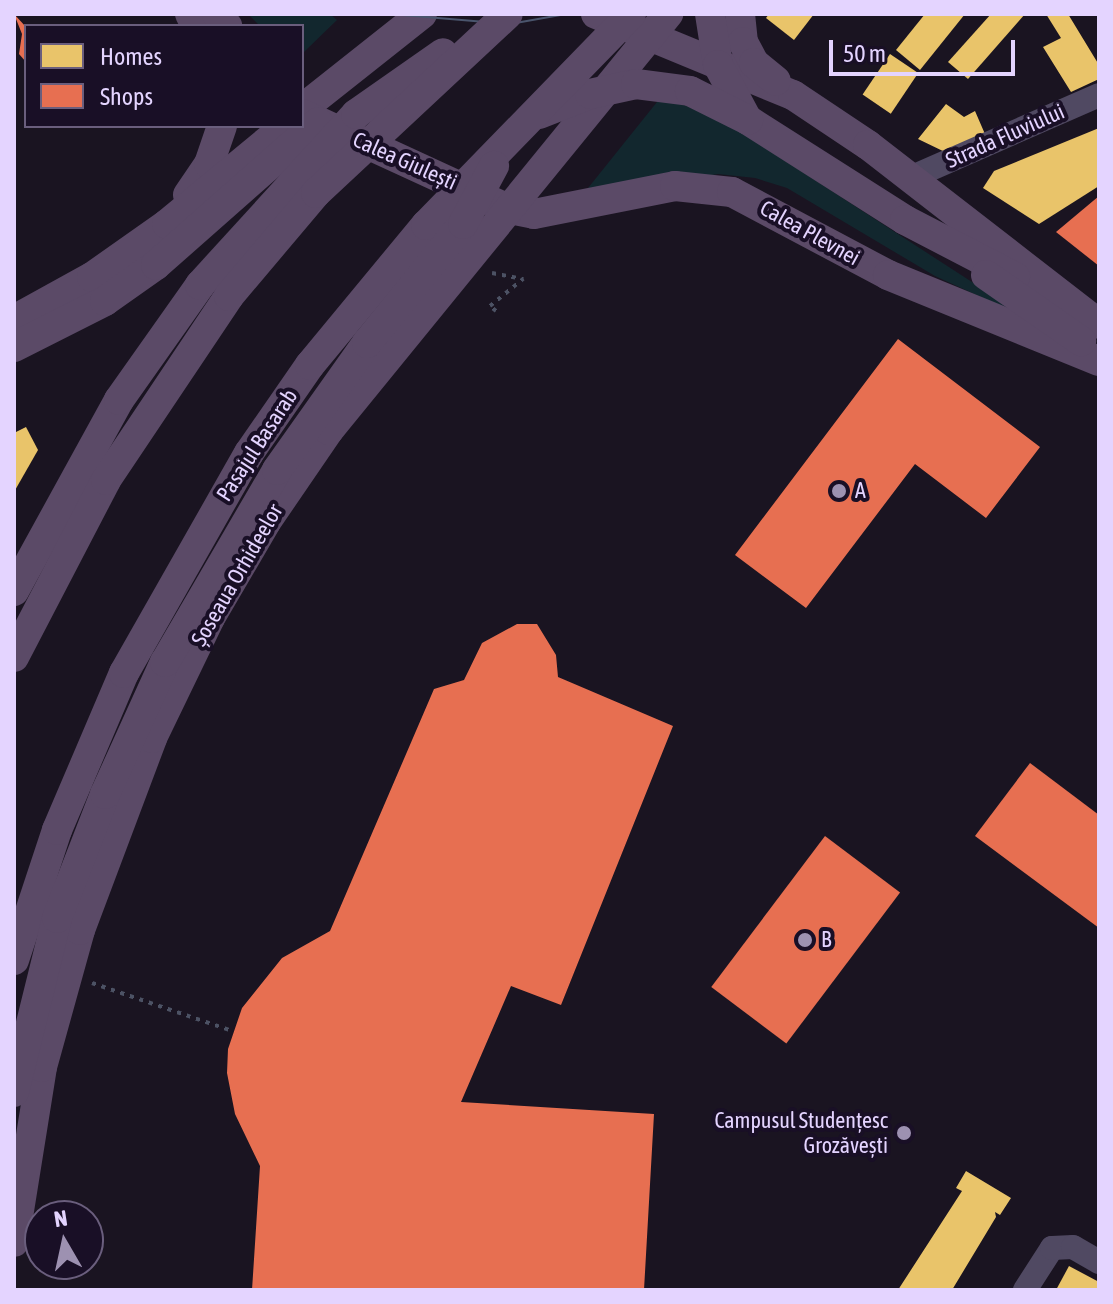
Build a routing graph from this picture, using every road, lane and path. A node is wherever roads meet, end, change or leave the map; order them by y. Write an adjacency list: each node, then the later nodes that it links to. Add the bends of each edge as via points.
1 (422, 14): 10 (main road)
2 (508, 14): 7 (main road, bridge)
3 (596, 14): 6 (main road)
4 (710, 14): 11 (main road, bridge, via 718,65)
5 (740, 14): 8 (main road, via 743,42 754,63)
6 (649, 21): 8 (main road); 12 (main road, Pasajul Basarab, bridge); 17 (main road, Șoseaua Orhideelor)
7 (484, 33): 27 (main road, bridge, via 393,84 356,114 248,227 119,400); 28 (main road, bridge, via 316,193 229,296 106,480)
8 (793, 95): 16 (main road)
9 (1099, 95): 16 (street, Strada Fluviului)
10 (307, 115): 17 (main road, Calea Giulești)
11 (748, 120): 12 (main road, bridge, via 690,91 636,84 590,94); 18 (main road)
12 (518, 126): 29 (main road, Pasajul Basarab, bridge, via 359,302 282,404 208,519 130,661 87,754); 32 (main road, bridge, via 463,224 367,343 277,470 165,662 57,918)
13 (221, 128): 19 (main road, via 209,164)
14 (283, 128): 19 (main road)
15 (294, 128): 24 (main road, via 156,265 105,301)
16 (910, 178): 22 (main road)
17 (509, 209): 26 (main road, Calea Plevnei, via 556,214 675,186 732,192 888,275); 30 (main road, Șoseaua Orhideelor, via 329,430 239,567 152,738 103,861)
18 (905, 220): 22 (main road); 25 (main road)
19 (167, 224): 23 (main road, via 92,277)
20 (523, 279): 21 (path, via 490,306)
21 (496, 311)
22 (1088, 316)
23 (14, 320)
24 (14, 347)
25 (1099, 353)
26 (1099, 361)
27 (14, 591)
28 (14, 657)
29 (14, 960)
30 (67, 974): 31 (path); 33 (main road, Șoseaua Orhideelor, via 42,1067)
31 (232, 1031)
32 (14, 1092)
33 (14, 1242)
34 (1099, 1262): 35 (street, via 1073,1247 1052,1248)
35 (1025, 1290)

